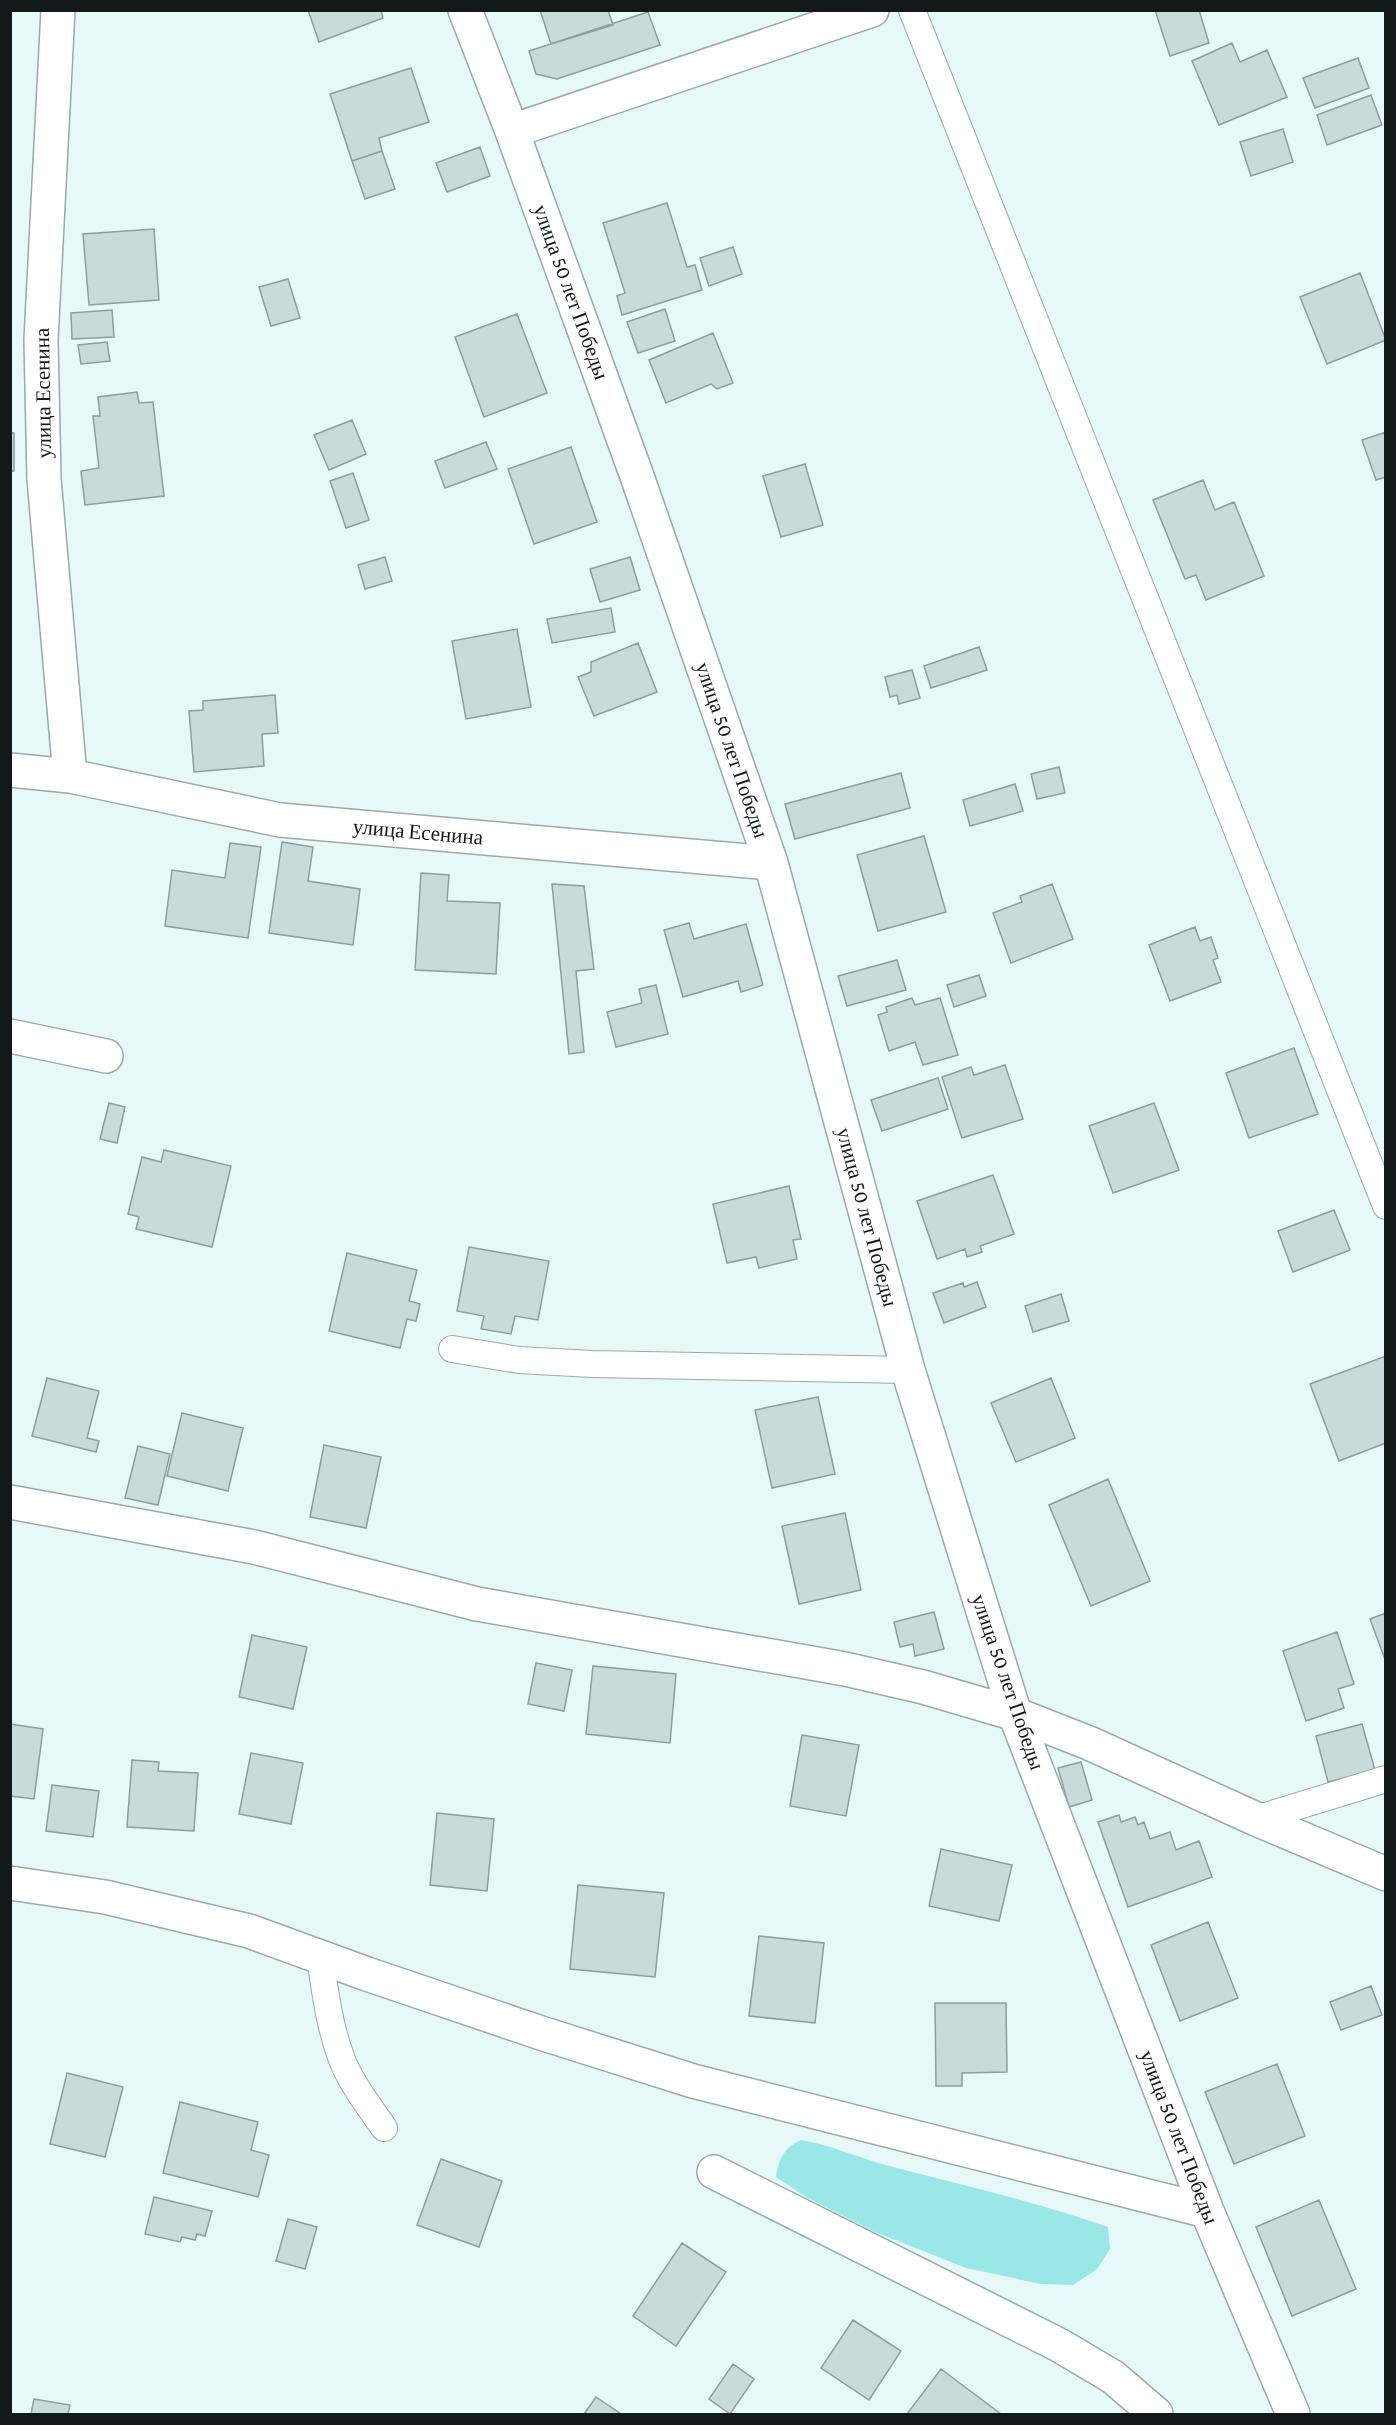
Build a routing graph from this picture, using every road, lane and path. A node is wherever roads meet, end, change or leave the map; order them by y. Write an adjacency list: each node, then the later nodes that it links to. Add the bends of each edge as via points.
1 (58, 10): 7 (street, улица Есенина, via 40,340 44,480)
2 (465, 10): 5 (street, улица 50 лет Победы)
3 (872, 10): 5 (street)
4 (912, 10): 11 (lane)
5 (512, 132): 8 (street, улица 50 лет Победы, via 639,479)
6 (10, 770): 7 (street, улица Есенина)
7 (70, 776): 8 (street, улица Есенина, via 280,820)
8 (771, 863): 13 (street, улица 50 лет Победы)
9 (10, 1036): 10 (street)
10 (106, 1056)
11 (1386, 1206)
12 (452, 1349): 13 (lane, via 519,1360 592,1364)
13 (908, 1370): 15 (street, улица 50 лет Победы)
14 (10, 1502): 15 (street, via 254,1547 477,1605 845,1669)
15 (1015, 1714): 17 (street); 23 (street, улица 50 лет Победы)
16 (1386, 1779): 17 (lane)
17 (1256, 1819): 18 (street)
18 (1386, 1874)
19 (10, 1882): 20 (street, via 105,1897 238,1929)
20 (320, 1957): 21 (lane, via 329,2018 342,2059); 23 (street, via 693,2081)
21 (384, 2128)
22 (714, 2172): 24 (street, via 1059,2345 1113,2377)
23 (1207, 2211): 25 (street, улица 50 лет Победы)
24 (1156, 2415)
25 (1293, 2415)

